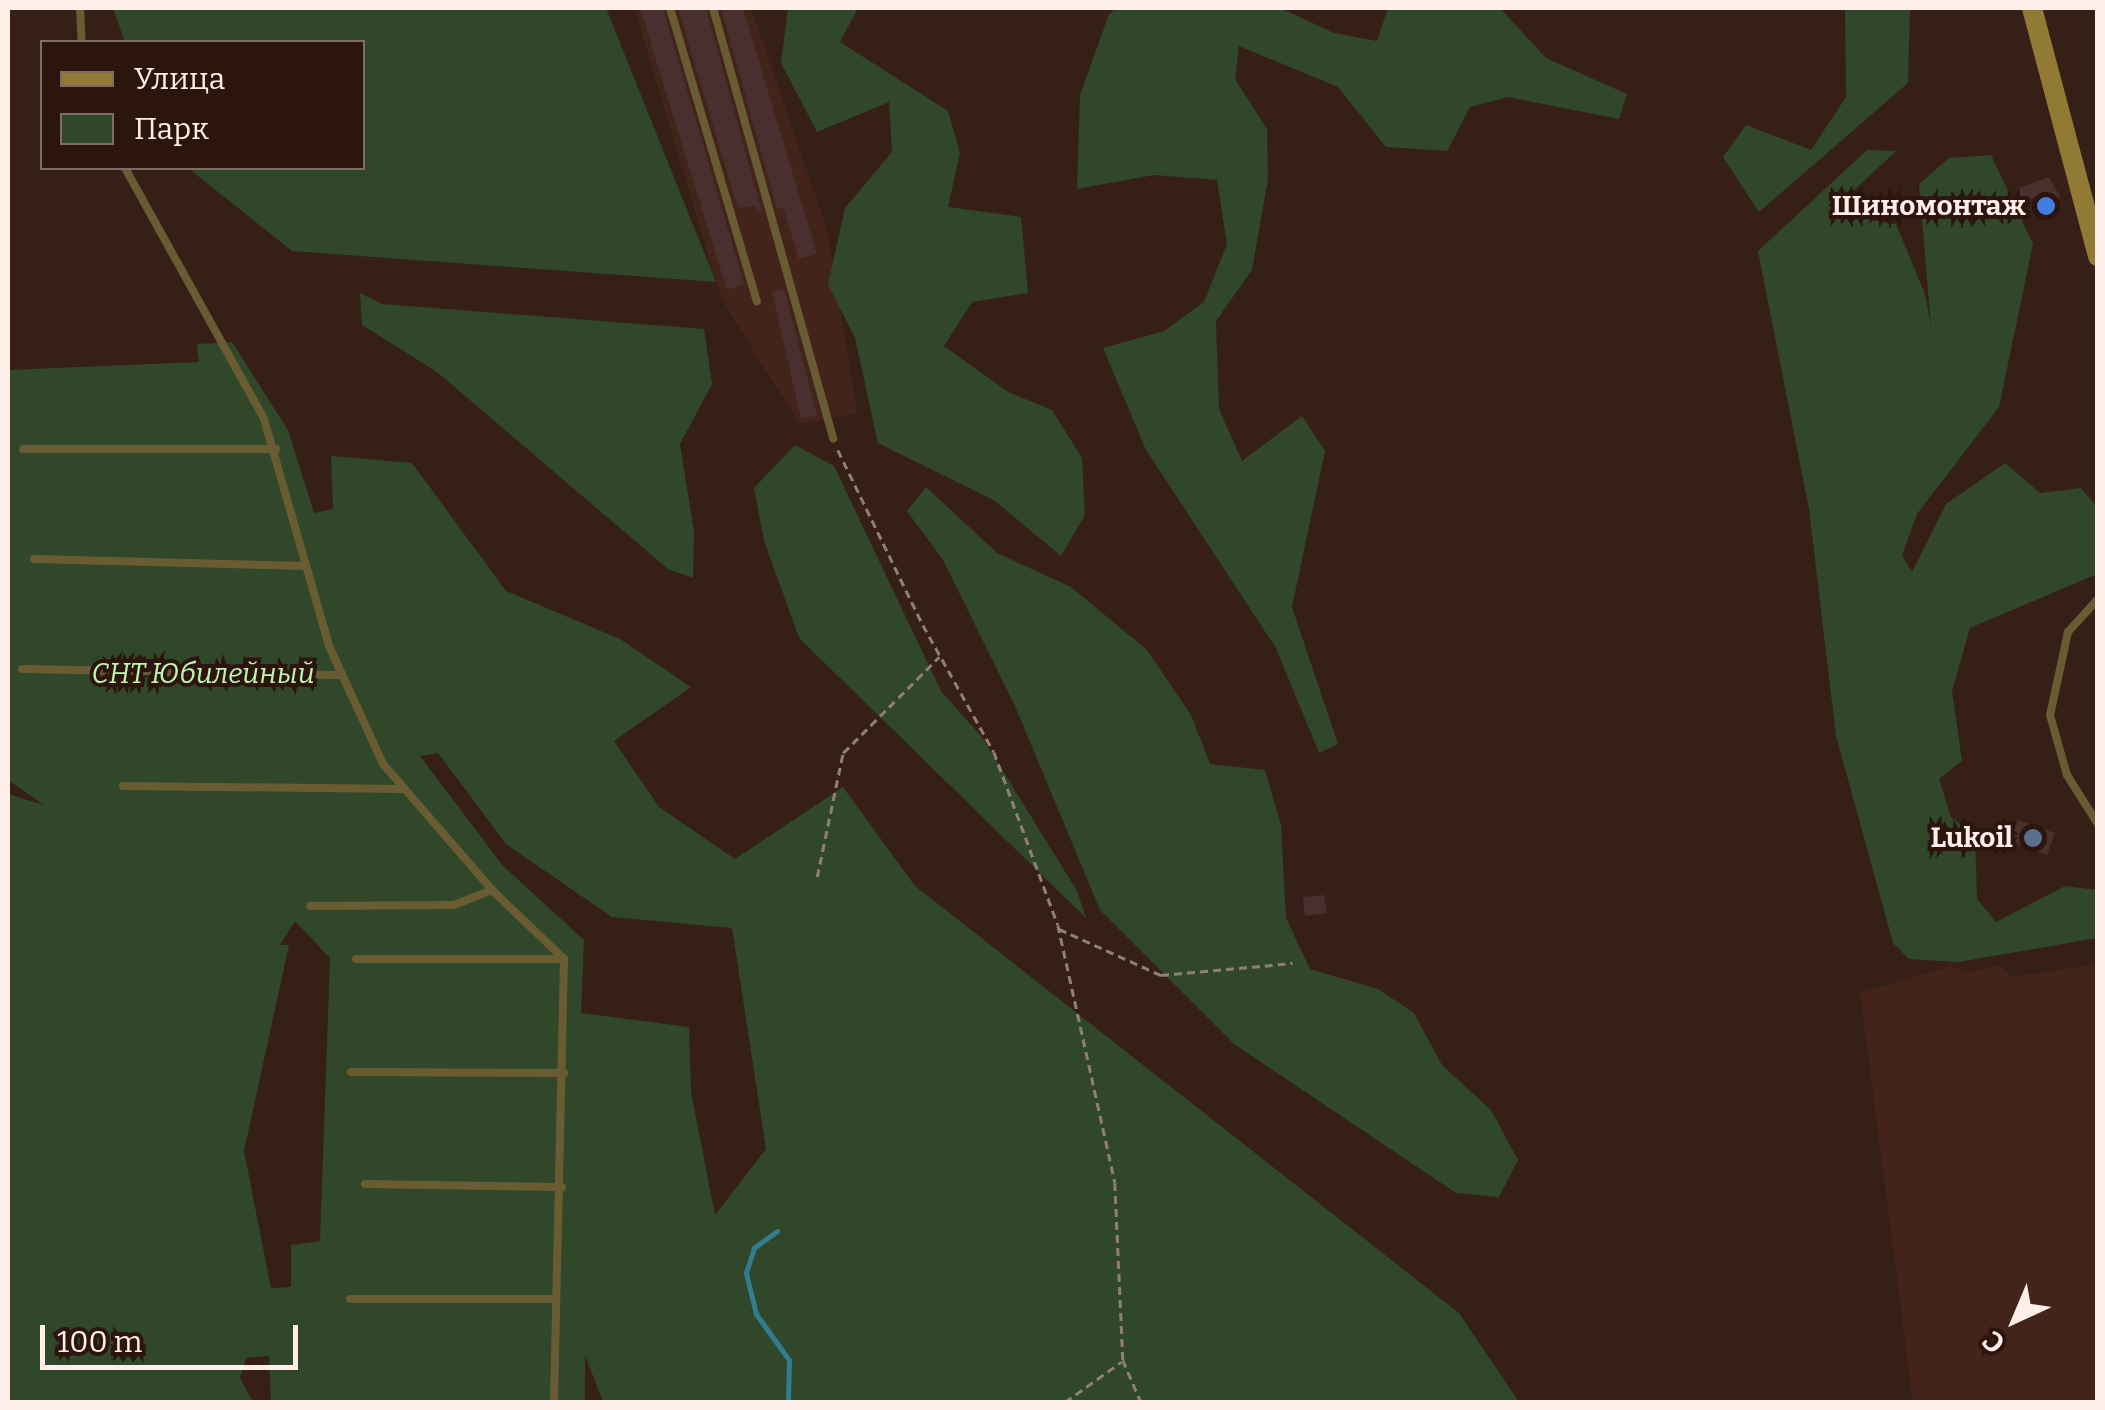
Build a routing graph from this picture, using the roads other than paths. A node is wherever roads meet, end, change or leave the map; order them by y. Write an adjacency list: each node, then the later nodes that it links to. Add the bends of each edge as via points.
1 (80, 8): 5 (lane)
2 (670, 8): 8 (lane)
3 (713, 8): 9 (lane)
4 (2032, 8): 7 (main road)
5 (82, 40)
6 (127, 170): 11 (lane)
7 (2098, 256)
8 (757, 301)
9 (833, 440)
10 (23, 449): 11 (lane)
11 (276, 450): 13 (lane)
12 (34, 559): 13 (lane)
13 (304, 566): 16 (lane)
14 (2098, 599): 19 (lane, via 2068,632 2050,715 2067,775)
15 (22, 669): 16 (lane)
16 (341, 675): 18 (lane, via 382,764)
17 (123, 786): 18 (lane)
18 (402, 790): 20 (lane)
19 (2098, 824)
20 (492, 890): 21 (lane, via 454,904); 23 (lane)
21 (310, 906)
22 (356, 959): 23 (lane)
23 (564, 959): 25 (lane)
24 (352, 1072): 25 (lane)
25 (564, 1073): 27 (lane)
26 (364, 1184): 27 (lane)
27 (562, 1188): 29 (lane)
28 (350, 1299): 29 (lane)
29 (556, 1299): 30 (lane)
30 (554, 1402)

